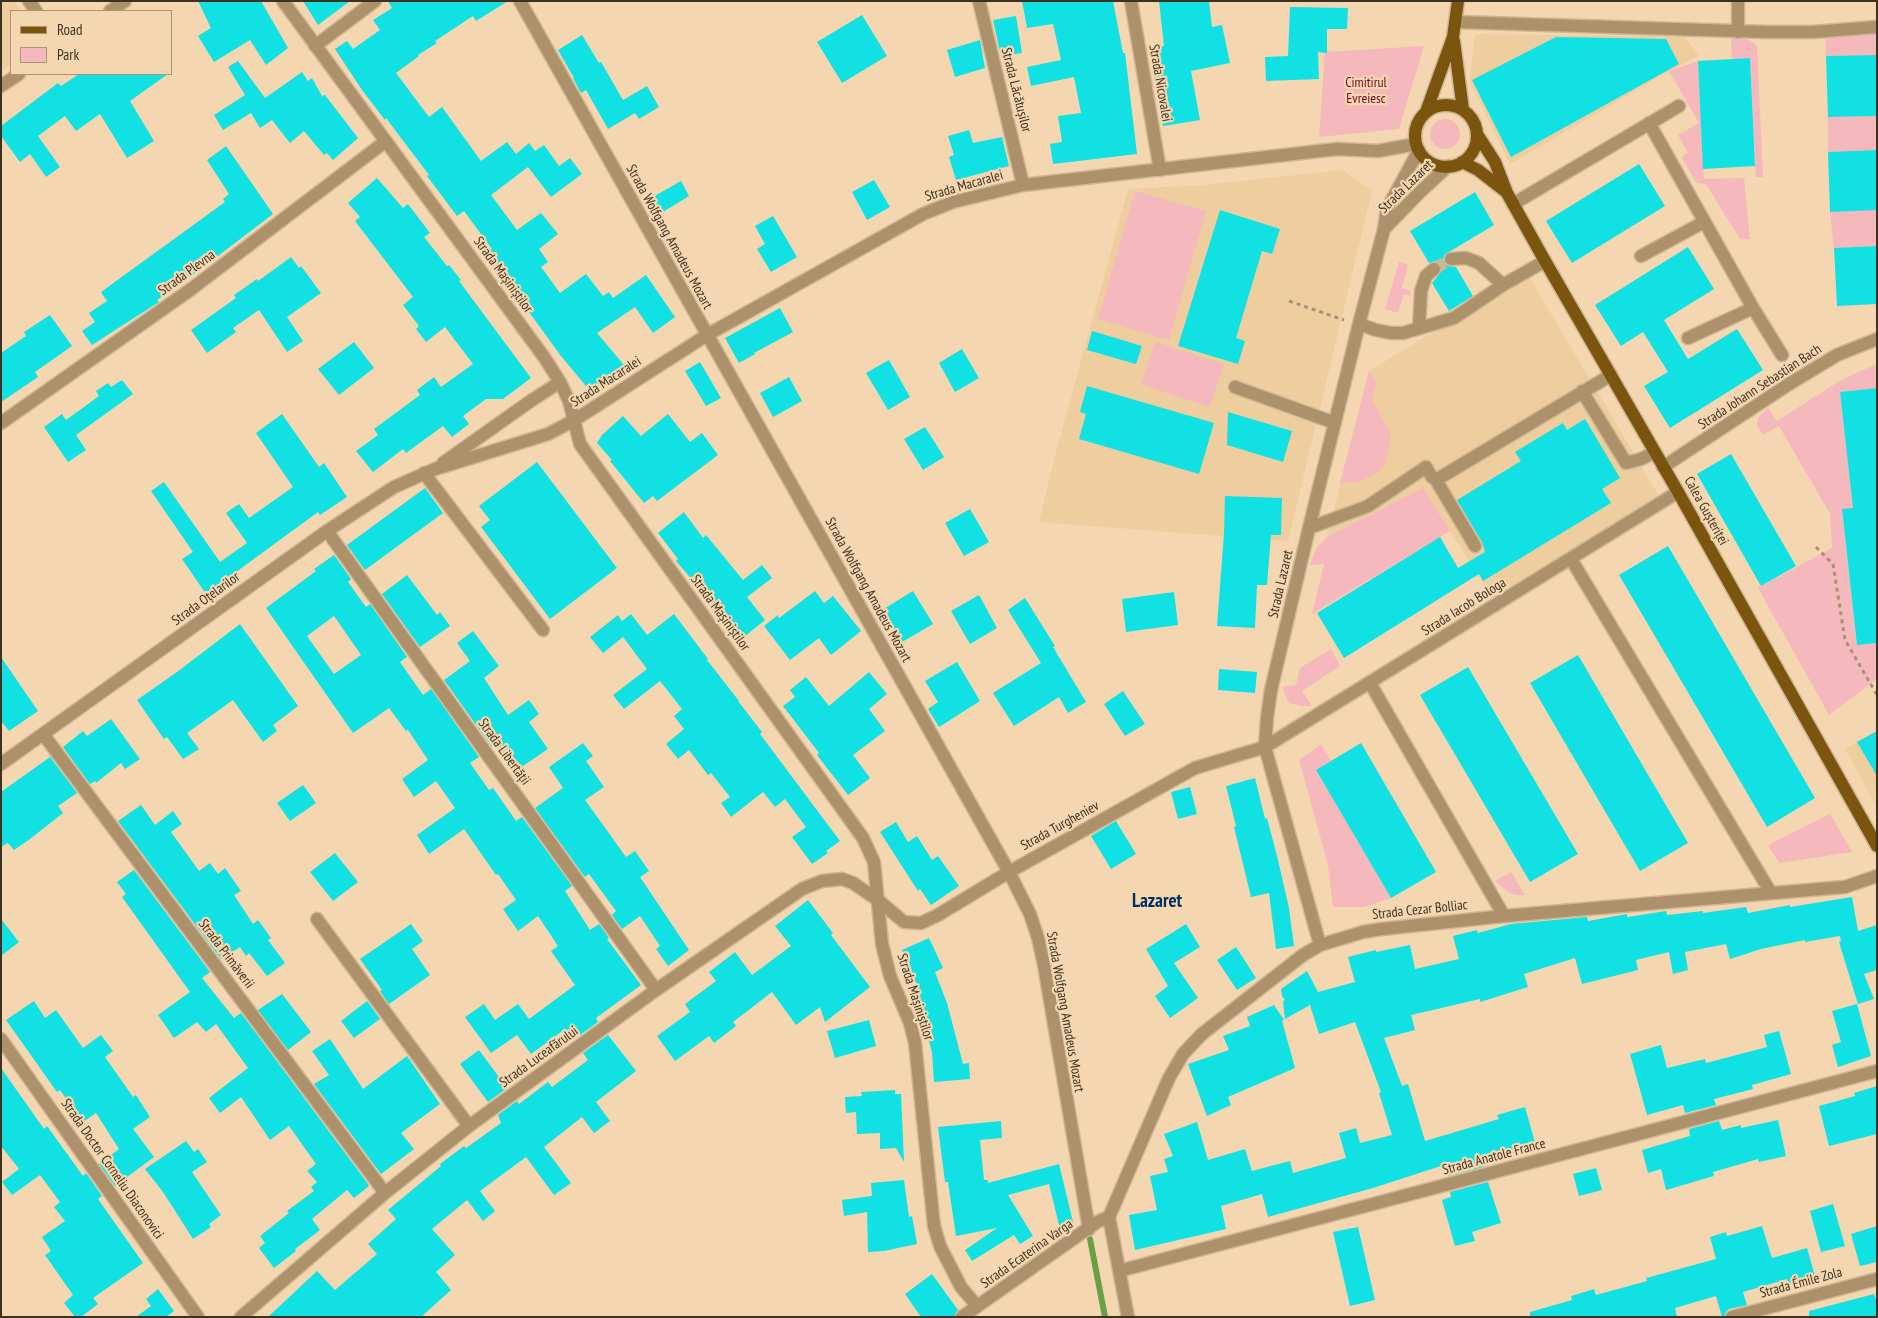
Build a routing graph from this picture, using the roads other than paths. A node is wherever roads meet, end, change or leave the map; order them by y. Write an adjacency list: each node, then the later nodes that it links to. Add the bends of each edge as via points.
1 (125, 1): 9 (street)
2 (284, 1): 14 (street, Strada Mașiniștilor)
3 (375, 1): 14 (street)
4 (520, 1): 39 (street, Strada Wolfgang Amadeus Mozart)
5 (978, 1): 27 (street, Strada Lăcătușilor)
6 (1131, 1): 26 (street, Strada Nicovalei)
7 (1458, 1): 10 (main road)
8 (1738, 1): 12 (street)
9 (112, 10)
10 (1456, 22): 12 (street); 13 (main road)
11 (1877, 27): 12 (street, via 1813,32)
12 (1738, 32)
13 (1453, 37): 18 (main road); 19 (main road)
14 (315, 46): 22 (street, Strada Mașiniștilor)
15 (18, 75): 16 (street)
16 (1, 86)
17 (1679, 106): 20 (street)
18 (1463, 110): 19 (main road, via 1444,105); 21 (main road, via 1473,120)
19 (1426, 112): 23 (main road, via 1417,126)
20 (1649, 123): 28 (street); 29 (street)
21 (1477, 134): 24 (main road, via 1474,150); 28 (main road, Calea Gușteriței, via 1495,162)
22 (386, 141): 44 (street, Strada Mașiniștilor); 49 (street, Strada Plevna, via 190,290)
23 (1418, 147): 25 (main road, via 1431,163); 26 (street, Strada Macaralei, via 1337,149); 30 (street, Strada Lazaret, via 1387,209)
24 (1462, 162): 25 (main road); 28 (main road, Calea Gușteriței, via 1478,170)
25 (1448, 166): 30 (street, Strada Lazaret)
26 (1160, 170): 27 (street, Strada Macaralei)
27 (1023, 185): 39 (street, Strada Macaralei, via 953,202 923,214)
28 (1510, 198): 33 (main road, Calea Gușteriței)
29 (1704, 222): 31 (street); 36 (street)
30 (1384, 229): 37 (street, Strada Lazaret)
31 (1641, 256)
32 (1451, 259): 35 (street, via 1466,258 1479,263)
33 (1544, 260): 35 (street); 43 (main road, Calea Gușteriței)
34 (1434, 269): 38 (street, via 1426,276 1421,291)
35 (1503, 285): 38 (street, via 1454,318)
36 (1753, 308): 40 (street); 42 (street)
37 (1359, 324): 38 (street, via 1391,333); 48 (street, Strada Lazaret)
38 (1419, 328)
39 (707, 335): 47 (street, Strada Macaralei); 65 (street, Strada Wolfgang Amadeus Mozart)
40 (1688, 338)
41 (1877, 339): 51 (street, Strada Johann Sebastian Bach, via 1837,355)
42 (1782, 355)
43 (1611, 375): 46 (street); 50 (main road, Calea Gușteriței)
44 (560, 382): 47 (street, Strada Mașiniștilor, via 569,401); 52 (street, Strada Oțelarilor)
45 (1235, 387): 48 (street)
46 (1582, 391): 50 (street, via 1626,463); 53 (street)
47 (573, 421): 52 (street, Strada Oțelarilor, via 548,434); 68 (street, Strada Mașiniștilor, via 580,444 863,838 874,862)
48 (1335, 423): 55 (street, Strada Lazaret)
49 (1, 424)
50 (1655, 452): 51 (main road, Calea Gușteriței)
51 (1663, 467): 54 (main road, Calea Gușteriței)
52 (430, 471): 56 (street, Strada Oțelarilor, via 394,486); 59 (street)
53 (1436, 480): 55 (street, via 1426,467 1368,506); 57 (street)
54 (1678, 492): 58 (street, Strada Iacob Bologa); 64 (main road, Calea Gușteriței)
55 (1309, 528): 62 (street, Strada Lazaret, via 1271,690)
56 (327, 531): 61 (street, Strada Oțelarilor); 72 (street, Strada Libertății)
57 (1475, 546)
58 (1571, 559): 60 (street, Strada Iacob Bologa); 67 (street)
59 (543, 630)
60 (1370, 683): 62 (street, Strada Iacob Bologa); 69 (street)
61 (43, 734): 63 (street, Strada Oțelarilor); 76 (street, Strada Primăverii)
62 (1265, 747): 65 (street, Strada Turgheniev, via 1195,768); 71 (street, Strada Lazaret)
63 (1, 764)
64 (1877, 846)
65 (1009, 872): 68 (street, Strada Turgheniev, via 921,923 904,922); 78 (street, Strada Wolfgang Amadeus Mozart, via 1038,938)
66 (1877, 876): 67 (street, Strada Cezar Bolliac, via 1845,887)
67 (1771, 893): 69 (street, Strada Cezar Bolliac)
68 (878, 900): 72 (street, Strada Luceafărului, via 842,880 822,881 802,889); 81 (street, Strada Mașiniștilor, via 888,968 915,1043 934,1226 940,1246 961,1287)
69 (1504, 916): 71 (street, Strada Cezar Bolliac, via 1382,929)
70 (317, 919): 75 (street)
71 (1320, 945): 77 (street, Strada Cezar Bolliac, via 1202,1034 1184,1054 1169,1078)
72 (656, 990): 75 (street, Strada Luceafărului)
73 (1, 1039): 82 (street, Strada Doctor Corneliu Diaconovici)
74 (1877, 1071): 79 (street, Strada Anatole France)
75 (469, 1126): 76 (street, Strada Luceafărului)
76 (385, 1192): 83 (street, Strada Luceafărului)
77 (1109, 1217): 78 (street, Strada Ecaterina Varga); 79 (street)
78 (1089, 1229): 81 (street, Strada Ecaterina Varga)
79 (1119, 1271): 85 (street)
80 (1877, 1279): 86 (street, Strada Émile Zola)
81 (977, 1306): 84 (street, Strada Ecaterina Varga)
82 (198, 1317)
83 (241, 1317)
84 (962, 1317)
85 (1128, 1317)
86 (1732, 1317)

